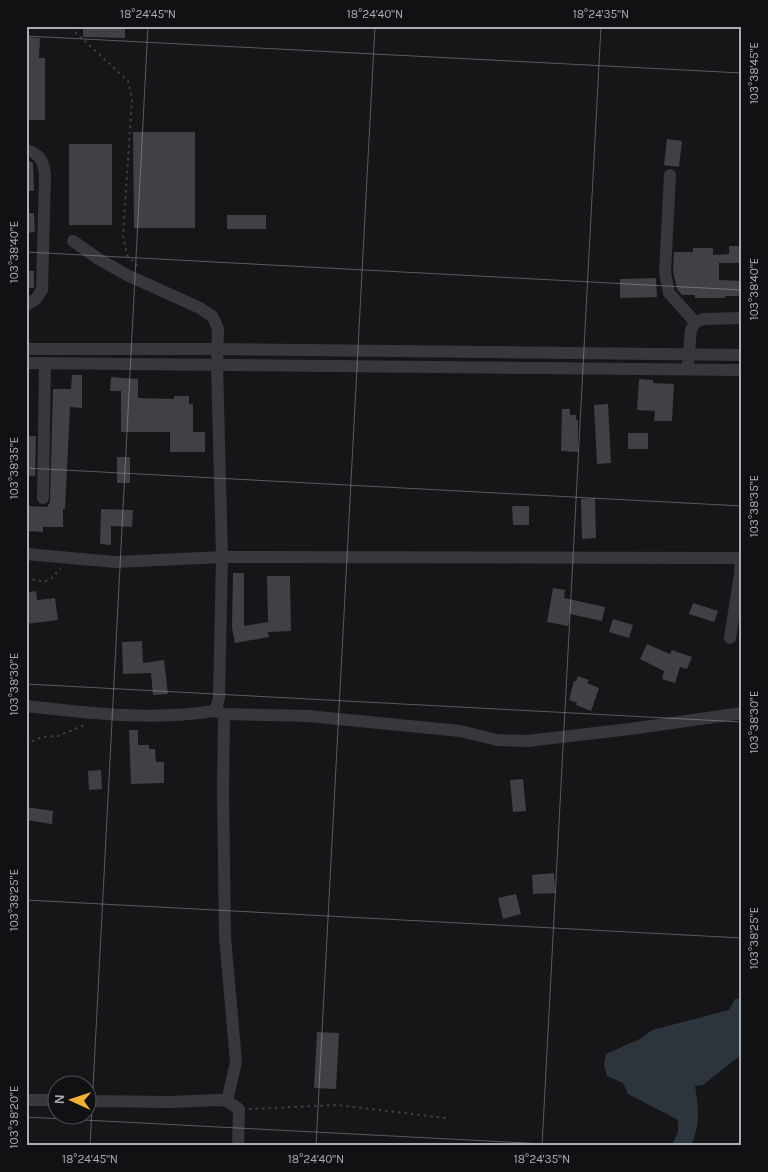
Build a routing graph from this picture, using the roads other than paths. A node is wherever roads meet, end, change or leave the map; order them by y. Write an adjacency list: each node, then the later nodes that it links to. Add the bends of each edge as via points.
1 (26, 150): 4 (street, via 40,157 45,176 42,290)
2 (670, 175): 6 (street, via 665,272 669,293)
3 (73, 241): 8 (street, via 127,275 200,308 212,317 218,329)
4 (26, 305)
5 (742, 318): 6 (street)
6 (695, 322): 9 (street)
7 (26, 349): 8 (street)
8 (217, 349): 9 (street); 13 (street)
9 (688, 354): 10 (street); 14 (street)
10 (742, 355)
11 (26, 363): 12 (street)
12 (46, 363): 13 (street); 16 (street)
13 (217, 364): 14 (street); 18 (street)
14 (688, 370): 15 (street)
15 (742, 370)
16 (43, 498)
17 (26, 554): 18 (street, via 115,562)
18 (222, 557): 19 (street); 22 (street)
19 (741, 558): 20 (street)
20 (730, 638)
21 (26, 706): 22 (street, via 107,715)
22 (219, 713): 23 (street, via 308,716 527,741); 27 (street, via 225,937 236,1062)
23 (742, 713)
24 (26, 1100): 25 (street)
25 (48, 1100)
26 (98, 1101): 27 (street)
27 (227, 1101): 28 (street, via 240,1109)
28 (238, 1146)

